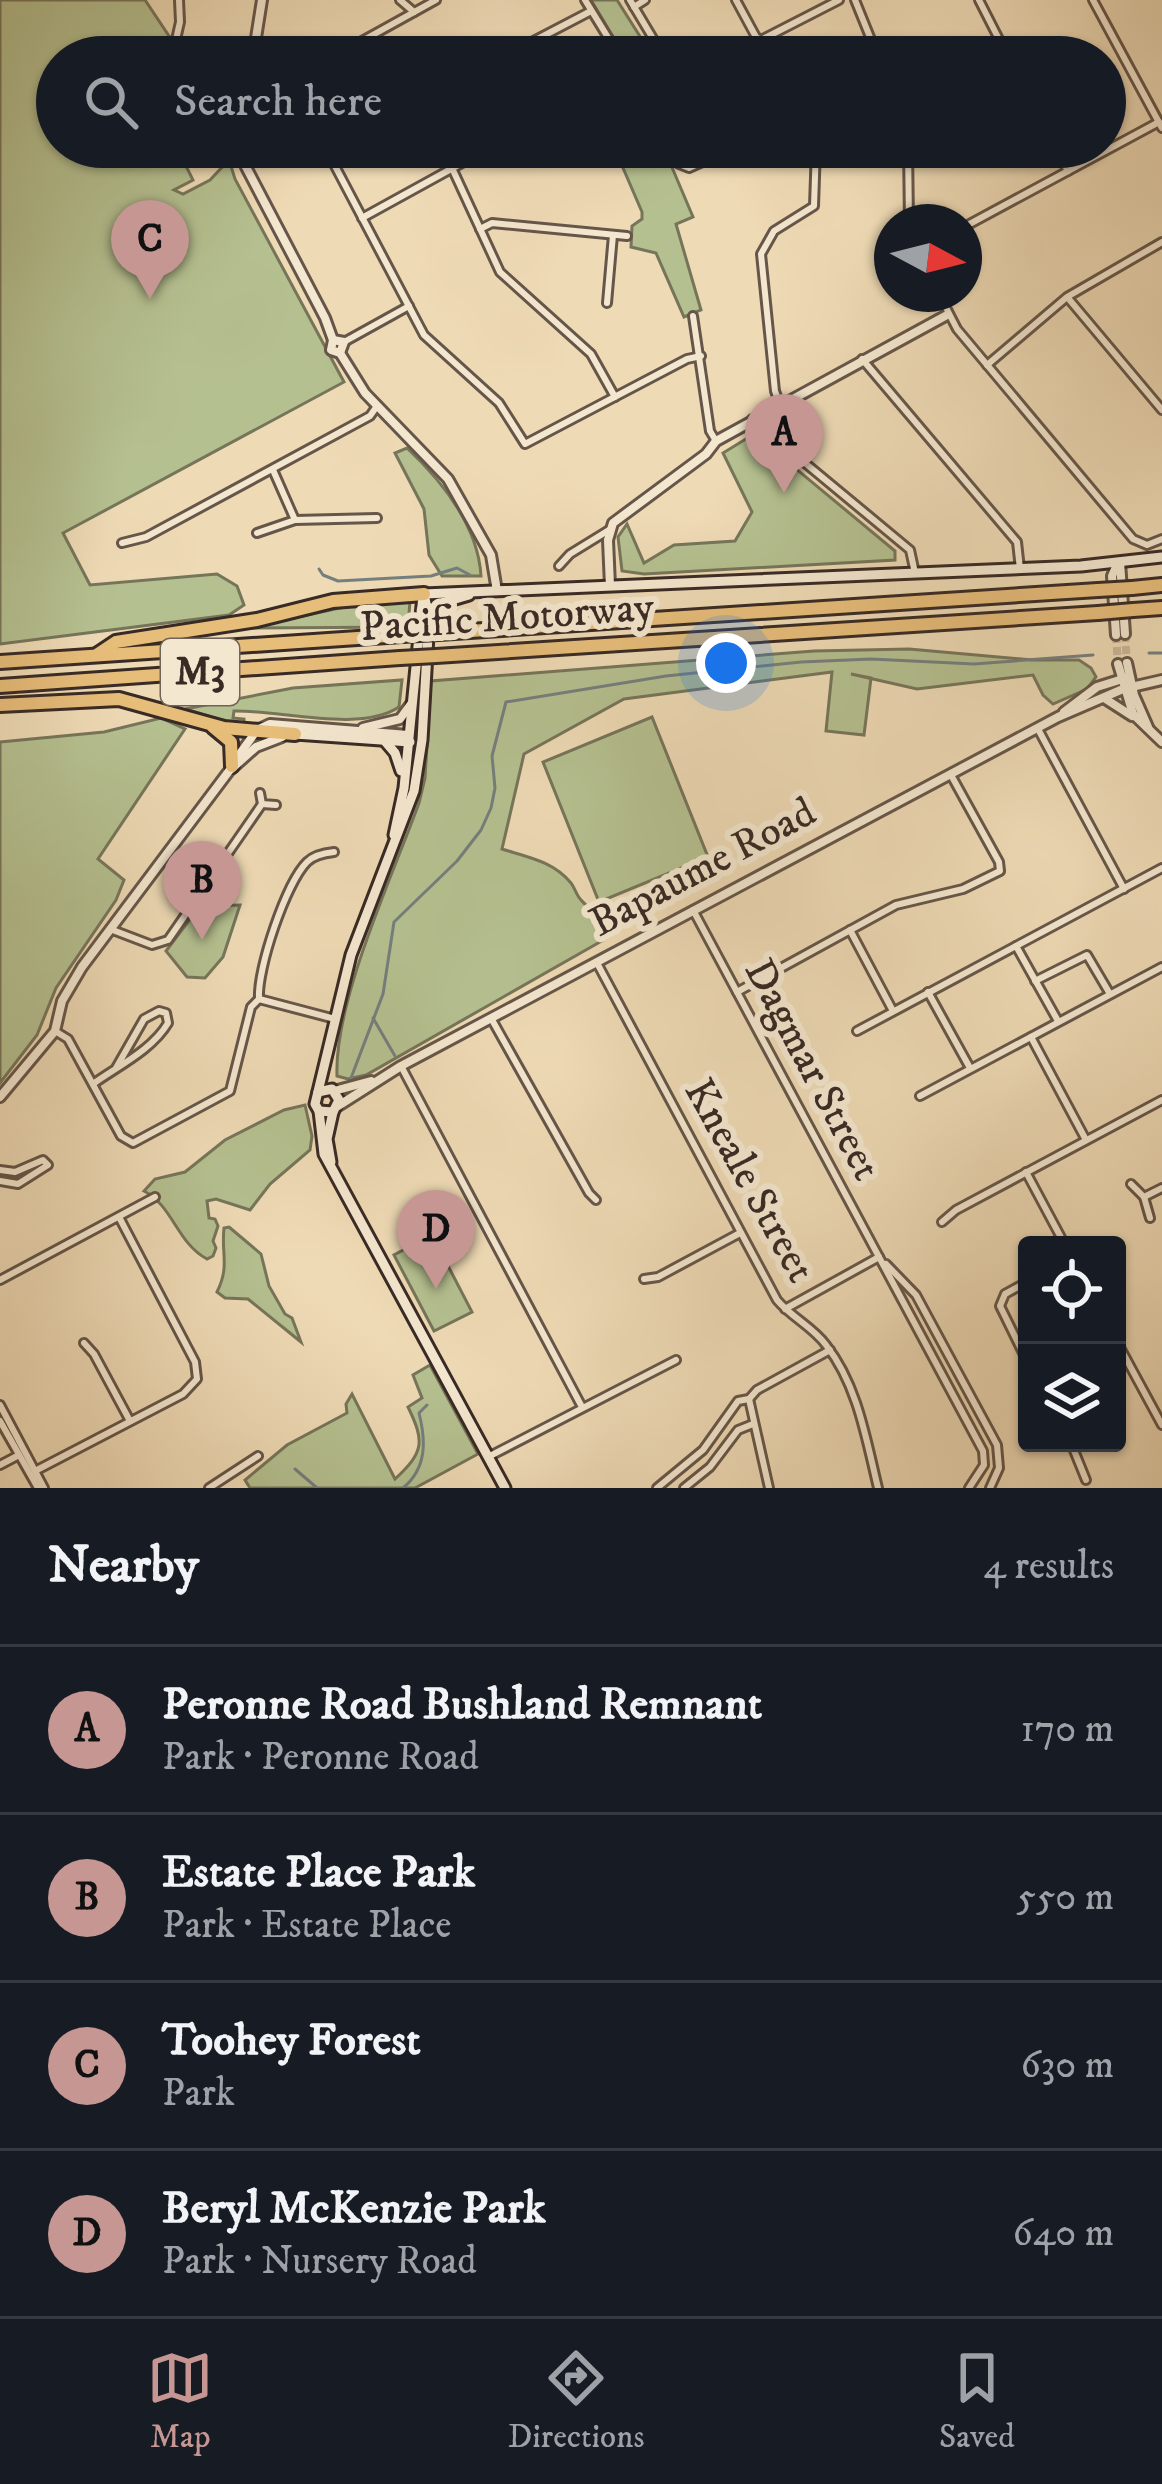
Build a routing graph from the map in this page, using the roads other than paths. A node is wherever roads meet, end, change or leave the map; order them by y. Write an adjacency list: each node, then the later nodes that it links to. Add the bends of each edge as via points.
1 (179, 0): 15 (street)
2 (262, 0): 16 (street)
3 (400, 0): 14 (street)
4 (436, 0): 14 (street)
5 (585, 0): 13 (street)
6 (645, 0): 12 (street)
7 (736, 0): 21 (street)
8 (838, 0): 22 (street)
9 (855, 0): 23 (street)
10 (979, 0): 24 (street)
11 (1093, 0): 25 (street)
12 (632, 4): 20 (street)
13 (591, 11): 18 (street); 19 (street)
14 (414, 12): 17 (street)
15 (177, 36)
16 (256, 36)
17 (371, 36)
18 (543, 36)
19 (607, 36)
20 (651, 36)
21 (755, 36)
22 (769, 36)
23 (870, 36)
24 (997, 36)
25 (1113, 36)
26 (1126, 61): 27 (street)
27 (1161, 125): 28 (street)
28 (1126, 142)
29 (251, 168): 49 (street)
30 (339, 168): 38 (street)
31 (452, 168): 38 (street); 39 (street)
32 (815, 168): 54 (street, via 814,206 774,231 761,254)
33 (908, 168): 36 (street)
34 (1072, 168): 35 (street)
35 (1068, 170): 37 (street)
36 (909, 204)
37 (982, 216)
38 (362, 218): 45 (street)
39 (480, 229): 40 (street, via 492,223); 53 (street, via 506,280 591,354)
40 (613, 235): 41 (street); 44 (street)
41 (627, 236)
42 (1162, 242): 43 (street)
43 (1067, 297): 52 (street); 56 (street)
44 (608, 302)
45 (410, 306): 49 (street); 53 (street, via 424,335 499,403 524,444)
46 (946, 312): 47 (street)
47 (947, 315): 51 (street); 52 (street)
48 (693, 316): 50 (street)
49 (338, 341): 55 (street, via 331,350)
50 (701, 356): 53 (street); 58 (street)
51 (862, 359): 54 (street); 70 (street, via 1017,542)
52 (987, 365): 64 (street, via 1140,543)
53 (615, 397)
54 (780, 405): 57 (street)
55 (377, 406): 59 (street); 75 (street, via 448,478 493,560)
56 (1162, 410)
57 (752, 419): 58 (street); 71 (street, via 910,550)
58 (716, 441): 62 (street)
59 (273, 470): 61 (street); 65 (street)
60 (376, 518): 61 (street)
61 (295, 520): 63 (street)
62 (609, 530): 68 (street); 74 (street)
63 (257, 533)
64 (1162, 539)
65 (122, 543)
66 (1162, 557): 67 (main road)
67 (1120, 560): 69 (main road); 72 (street); 72 (street, via 1121,635)
68 (559, 566)
69 (1081, 566): 70 (main road); 72 (street)
70 (1020, 568): 71 (main road)
71 (915, 573): 74 (main road)
72 (1112, 573)
73 (1162, 585): 80 (highway, Pacific Motorway / M3, bridge)
74 (610, 586): 75 (main road)
75 (497, 592): 76 (main road)
76 (480, 593): 77 (main road); 79 (main road, via 442,603)
77 (424, 594): 79 (main road); 80 (highway, via 333,601 116,642); 87 (main road)
78 (1162, 608): 85 (highway, Pacific Motorway / M3, bridge)
79 (429, 618): 98 (main road)
80 (97, 655): 81 (highway, Pacific Motorway / M3)
81 (0, 662)
82 (1123, 664): 84 (street)
83 (1157, 681): 84 (street); 89 (street)
84 (1126, 683): 86 (street, Bapaume Road); 89 (street); 90 (street, Bapaume Road, via 1086,692)
85 (0, 686)
86 (1104, 698): 89 (street); 90 (street, Bapaume Road)
87 (411, 703): 92 (street, via 398,720); 96 (main road)
88 (0, 705): 91 (highway, via 119,699)
89 (1138, 715): 99 (street)
90 (1058, 717): 93 (street, Bapaume Road)
91 (207, 723): 94 (highway); 100 (highway, via 229,740)
92 (342, 728): 94 (street, via 270,724); 96 (street)
93 (1038, 729): 101 (street, Bapaume Road); 109 (street)
94 (255, 732): 95 (highway); 100 (street)
95 (296, 734): 97 (main road); 100 (street, via 260,744)
96 (408, 739): 97 (main road); 98 (main road); 102 (main road)
97 (384, 740): 102 (main road)
98 (422, 740): 108 (main road, via 412,799)
99 (1162, 742)
100 (230, 768): 111 (street)
101 (951, 775): 110 (street, Bapaume Road); 112 (street, via 1000,872 899,904)
102 (404, 788): 108 (main road)
103 (260, 794): 104 (street)
104 (262, 804): 105 (street); 111 (street, via 168,940 152,945)
105 (277, 805)
106 (334, 852): 120 (street, via 304,864 280,913)
107 (1162, 868): 109 (street)
108 (385, 869): 123 (main road)
109 (1124, 889): 113 (street)
110 (693, 910): 114 (street, Bapaume Road); 117 (street, Dagmar Street)
111 (110, 929): 125 (street, via 70,984)
112 (850, 930): 117 (street); 121 (street)
113 (1016, 946): 116 (street); 118 (street)
114 (596, 962): 122 (street, Bapaume Road); 154 (street, Kneale Street)
115 (1162, 968): 119 (street)
116 (1035, 981): 119 (street, via 1086,955); 124 (street)
117 (736, 992): 156 (street, Dagmar Street)
118 (928, 992): 121 (street); 131 (street)
119 (1110, 994): 124 (street)
120 (259, 999): 123 (street); 133 (street, via 230,1091 138,1142 124,1141)
121 (893, 1012): 126 (street)
122 (491, 1018): 129 (street, Bapaume Road); 150 (street)
123 (335, 1019): 128 (main road)
124 (1058, 1022): 127 (street)
125 (55, 1031): 133 (street); 137 (street)
126 (857, 1031)
127 (1030, 1036): 131 (street); 141 (street)
128 (326, 1060): 134 (main road); 135 (main road)
129 (400, 1066): 132 (street, Bapaume Road); 168 (street)
130 (116, 1068): 130 (street, via 145,1018 166,1013 164,1031); 133 (street)
131 (970, 1068): 136 (street)
132 (378, 1078): 134 (street, Bapaume Road); 139 (street, Bapaume Road)
133 (93, 1084)
134 (333, 1090): 135 (main road); 139 (main road)
135 (317, 1092): 140 (main road)
136 (920, 1096)
137 (0, 1097)
138 (1162, 1100): 141 (street)
139 (335, 1110): 140 (main road); 142 (main road)
140 (319, 1111): 142 (main road)
141 (1086, 1140): 144 (street)
142 (331, 1162): 176 (main road)
143 (0, 1169): 145 (street, via 48,1165 18,1184)
144 (1026, 1172): 153 (street); 155 (street)
145 (0, 1181)
146 (1131, 1184): 149 (street)
147 (1162, 1188): 149 (street)
148 (155, 1197): 151 (street)
149 (1144, 1198): 152 (street)
150 (596, 1199)
151 (119, 1217): 158 (street); 169 (street, via 198,1371 183,1394)
152 (1150, 1218)
153 (942, 1222)
154 (740, 1233): 157 (street); 160 (street, Kneale Street)
155 (1060, 1236)
156 (879, 1257): 160 (street); 187 (street, Dagmar Street, via 983,1451); 188 (street, Dagmar Street, via 916,1295 986,1424 999,1453)
157 (644, 1279)
158 (0, 1280)
159 (1018, 1287): 162 (street, via 1000,1306)
160 (784, 1309): 164 (street, Kneale Street)
161 (84, 1342): 169 (street)
162 (1018, 1343)
163 (1118, 1344): 172 (street)
164 (830, 1350): 166 (street); 186 (street, Kneale Street, via 856,1398)
165 (676, 1360): 168 (street)
166 (749, 1399): 171 (street); 183 (street, via 736,1402 703,1450)
167 (0, 1405): 178 (street)
168 (582, 1407): 176 (street)
169 (130, 1420): 178 (street)
170 (0, 1421): 174 (street)
171 (753, 1424): 184 (street); 185 (street)
172 (1162, 1425)
173 (1075, 1452): 179 (street)
174 (19, 1455): 177 (street); 180 (street)
175 (259, 1456): 181 (street)
176 (488, 1457): 182 (main road)
177 (0, 1465)
178 (35, 1471): 180 (street)
179 (1086, 1480)
180 (41, 1488)
181 (209, 1488)
182 (505, 1488)
183 (657, 1488)
184 (684, 1488)
185 (769, 1488)
186 (878, 1488)
187 (969, 1488)
188 (990, 1488)

